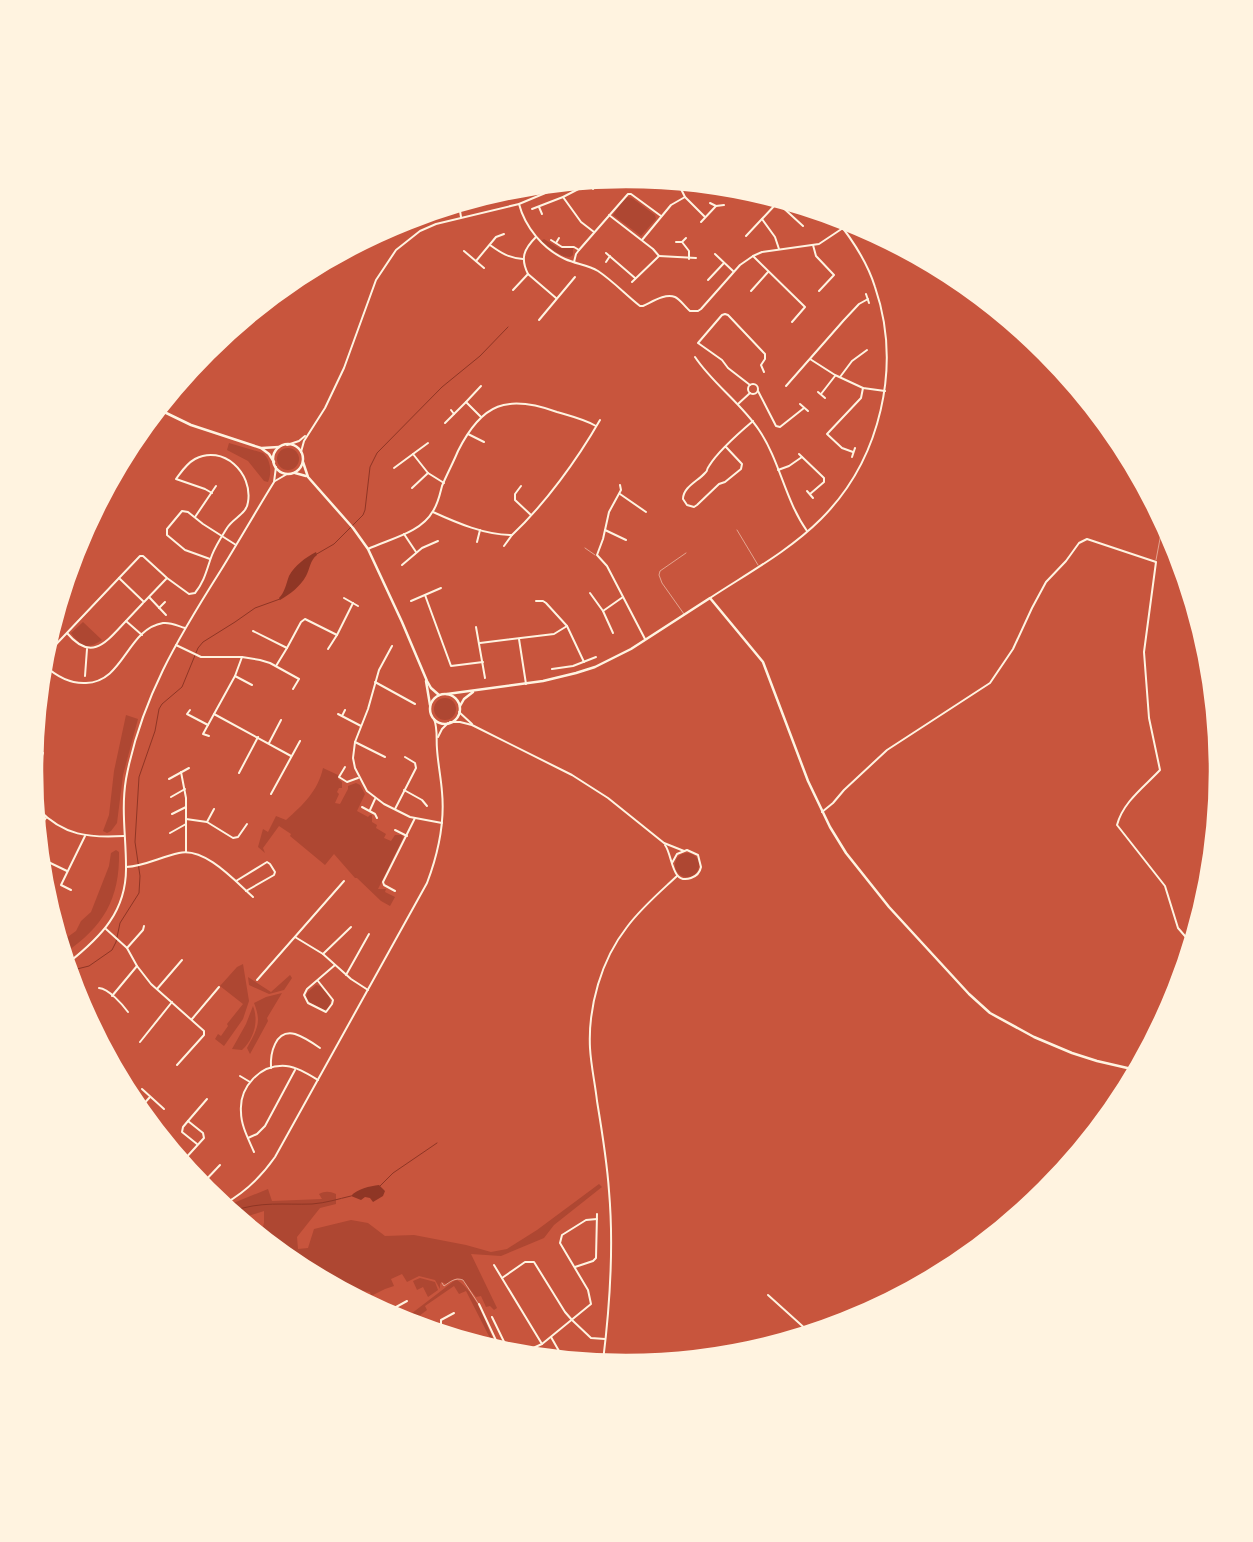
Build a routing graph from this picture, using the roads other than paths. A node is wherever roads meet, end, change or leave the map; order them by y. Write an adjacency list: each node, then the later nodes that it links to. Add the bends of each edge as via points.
1 (578, 189): 4 (street)
2 (681, 190): 5 (street)
3 (546, 193): 7 (street)
4 (563, 197): 9 (street); 25 (street, via 581,222)
5 (685, 197): 17 (street); 19 (street)
6 (710, 203): 10 (street)
7 (518, 204): 18 (street); 28 (street)
8 (724, 205): 10 (street)
9 (539, 206): 12 (street); 15 (street)
10 (716, 206): 19 (street)
11 (774, 206): 20 (street)
12 (532, 209)
13 (783, 209): 22 (street)
14 (460, 212): 18 (street)
15 (542, 214)
16 (609, 215): 17 (street, via 631,194); 25 (street); 32 (street)
17 (661, 216): 32 (street)
18 (461, 217): 100 (street, via 420,231 390,257 376,280 344,368 325,408)
19 (705, 217): 21 (street)
20 (762, 219): 27 (street); 38 (street)
21 (701, 222)
22 (803, 226)
23 (844, 228): 37 (street, via 827,240)
24 (845, 229): 81 (street, via 863,259 881,306 886,336)
25 (594, 232): 39 (street)
26 (504, 234): 36 (street, via 496,237)
27 (746, 236)
28 (536, 237): 48 (street, via 526,247); 50 (street, via 553,252)
29 (559, 238): 35 (street)
30 (686, 238): 34 (street)
31 (551, 240): 35 (street)
32 (642, 240): 44 (street)
33 (676, 242): 34 (street)
34 (682, 242): 46 (street, via 689,251)
35 (556, 243): 39 (street)
36 (490, 245): 48 (street, via 503,254); 49 (street)
37 (812, 245): 38 (street); 63 (street, via 816,256 834,274)
38 (779, 249): 45 (street)
39 (580, 250): 50 (street)
40 (464, 251): 49 (street)
41 (606, 253): 43 (street)
42 (715, 254): 52 (street)
43 (610, 256): 51 (street); 58 (street)
44 (659, 256): 46 (street); 58 (street)
45 (753, 256): 54 (street); 55 (street)
46 (689, 258): 47 (street)
47 (696, 258)
48 (523, 259): 56 (street)
49 (476, 261): 53 (street)
50 (574, 262): 54 (street, via 598,271 640,306 670,296 676,297 690,311 698,311)
51 (606, 262)
52 (724, 263): 54 (street); 59 (street)
53 (484, 268)
54 (734, 272)
55 (768, 272): 62 (street); 69 (street, via 805,307)
56 (528, 274): 61 (street); 65 (street)
57 (575, 277): 65 (street)
58 (635, 278): 60 (street)
59 (708, 280)
60 (632, 282)
61 (513, 290)
62 (751, 291)
63 (819, 292)
64 (866, 294): 66 (street)
65 (556, 298): 68 (street)
66 (868, 299): 67 (street); 72 (street, via 859,304)
67 (869, 303)
68 (539, 320)
69 (792, 322)
70 (867, 350): 75 (street, via 852,361)
71 (695, 358): 87 (street)
72 (810, 359): 74 (street); 78 (street, via 787,385)
73 (764, 372): 76 (street, via 761,365 765,354 728,315 722,315 698,343)
74 (835, 375): 75 (street); 84 (street)
75 (840, 377): 79 (street)
76 (750, 385): 80 (street, via 757,385); 83 (street)
77 (481, 386): 86 (street)
78 (793, 388)
79 (863, 388): 81 (street); 109 (street, via 861,398 826,434 842,448)
80 (758, 391): 83 (street); 89 (street, via 780,428)
81 (884, 391): 141 (street, via 875,430 860,466 822,519)
82 (818, 392): 84 (street)
83 (750, 393): 87 (street)
84 (821, 394): 85 (street)
85 (825, 398)
86 (466, 402): 93 (street); 94 (street)
87 (738, 404): 96 (street)
88 (800, 404): 89 (street)
89 (804, 408): 91 (street)
90 (451, 410): 93 (street)
91 (808, 411)
92 (165, 412): 106 (main road, via 191,425)
93 (454, 414): 97 (street)
94 (480, 417): 98 (street, via 514,402 529,403); 99 (street)
95 (600, 420): 98 (street)
96 (753, 421): 105 (street); 118 (street, via 766,440)
97 (445, 423)
98 (596, 426): 136 (street)
99 (468, 434): 101 (street); 124 (street)
100 (307, 435): 103 (street); 108 (street)
101 (484, 442)
102 (428, 443): 110 (street)
103 (287, 445): 104 (main road); 108 (main road, via 295,446)
104 (281, 447): 106 (main road); 114 (main road)
105 (726, 447): 105 (street, via 705,474 684,493 687,505 697,505 741,469 742,464)
106 (261, 448): 114 (main road)
107 (854, 448): 109 (street)
108 (301, 452): 115 (main road)
109 (853, 452): 113 (street)
110 (414, 454): 117 (street); 120 (street)
111 (799, 454): 112 (street)
112 (802, 457): 118 (street); 132 (street, via 824,478 824,482)
113 (852, 457)
114 (274, 462): 116 (main road)
115 (303, 462): 119 (main road); 122 (main road)
116 (276, 467): 121 (main road); 123 (street)
117 (394, 468)
118 (778, 470): 141 (street)
119 (293, 473): 121 (main road); 122 (main road)
120 (428, 473): 124 (street); 128 (street)
121 (287, 474): 123 (street)
122 (308, 477): 151 (main road)
123 (274, 482): 149 (street)
124 (444, 483): 134 (street)
125 (620, 485): 131 (street)
126 (216, 486): 130 (street)
127 (522, 486): 136 (street, via 516,500)
128 (412, 488)
129 (807, 491): 132 (street)
130 (212, 493): 137 (street); 145 (street, via 176,479 191,462 208,455 227,459 242,472 248,485 248,504)
131 (620, 494): 135 (street); 139 (street, via 609,512)
132 (810, 494): 133 (street)
133 (813, 498)
134 (433, 512): 138 (street); 142 (street)
135 (646, 512)
136 (531, 515): 143 (street)
137 (195, 517): 145 (street); 156 (street, via 182,511 166,535 185,550)
138 (480, 530): 143 (street); 148 (street)
139 (605, 530): 146 (street); 155 (street)
140 (737, 530): 159 (lane)
141 (807, 531): 159 (street)
142 (404, 534): 151 (street); 153 (street)
143 (512, 535): 150 (street)
144 (1161, 536): 157 (lane)
145 (222, 537): 149 (street); 156 (street)
146 (626, 540)
147 (438, 541): 153 (street)
148 (477, 542)
149 (236, 545): 182 (street)
150 (504, 546)
151 (368, 548): 204 (main road)
152 (585, 548): 155 (lane)
153 (416, 552): 158 (street)
154 (686, 553): 177 (lane, via 659,575)
155 (597, 556): 166 (street, via 607,566)
156 (211, 559): 161 (street, via 198,590 191,595)
157 (1156, 562): 256 (street, via 1087,539 1078,543 1046,582 1013,649 990,682 887,750); 290 (street, via 1144,652 1149,718 1160,770 1127,804 1117,825 1165,886 1178,928)
158 (402, 565)
159 (759, 566): 168 (street)
160 (119, 578): 161 (street, via 143,556); 171 (street); 184 (street)
161 (167, 578): 165 (street)
162 (441, 588): 164 (street)
163 (590, 593): 176 (street)
164 (425, 595): 169 (street); 199 (street, via 452,666)
165 (149, 597): 171 (street); 175 (street)
166 (623, 597): 176 (street); 189 (street)
167 (344, 598): 173 (street)
168 (710, 598): 177 (main road); 256 (main road, via 763,662)
169 (411, 601)
170 (536, 601): 180 (street, via 546,603)
171 (144, 602): 179 (street)
172 (165, 602): 175 (street)
173 (354, 604): 174 (street); 187 (street)
174 (358, 606)
175 (159, 608): 178 (street)
176 (603, 611): 185 (street)
177 (684, 614): 189 (main road)
178 (166, 615)
179 (126, 621): 186 (street); 194 (street, via 104,643 96,648)
180 (567, 626): 188 (street, via 554,634); 200 (street)
181 (476, 627): 191 (street)
182 (185, 628): 186 (street, via 165,623 153,626); 192 (street)
183 (253, 631): 195 (street)
184 (67, 632): 190 (street); 194 (street, via 77,644)
185 (613, 632)
186 (142, 635): 203 (street, via 111,674 94,682 64,679)
187 (337, 635): 195 (street, via 303,620); 196 (street)
188 (519, 638): 191 (street); 209 (street)
189 (645, 639): 209 (main road, via 595,666)
190 (57, 642)
191 (480, 643): 199 (street)
192 (176, 645): 197 (street, via 201,657); 269 (street, via 153,690 136,738 126,782)
193 (392, 646): 208 (street)
194 (87, 648): 205 (street)
195 (286, 648): 201 (street)
196 (328, 649)
197 (242, 657): 201 (street); 206 (street)
198 (596, 657): 200 (street)
199 (483, 662): 207 (street)
200 (584, 662): 202 (street)
201 (276, 666): 211 (street, via 299,679)
202 (552, 670)
203 (51, 672)
204 (424, 674): 214 (main road); 216 (main road)
205 (85, 676)
206 (235, 676): 210 (street); 221 (street)
207 (485, 678)
208 (375, 682): 215 (street); 229 (street)
209 (526, 684): 212 (main road)
210 (252, 685)
211 (293, 689)
212 (474, 691): 213 (main road); 217 (main road)
213 (448, 694): 214 (main road); 217 (main road, via 456,698)
214 (439, 696): 216 (main road)
215 (415, 704)
216 (431, 706): 224 (main road)
217 (460, 707): 220 (main road)
218 (190, 710): 227 (street, via 187,714)
219 (345, 710): 223 (street)
220 (459, 712): 226 (main road); 228 (street)
221 (214, 714): 227 (street); 231 (street)
222 (338, 714): 223 (street)
223 (342, 716): 229 (street)
224 (434, 719): 226 (main road); 234 (street)
225 (281, 720): 235 (street)
226 (449, 723): 228 (street); 234 (street)
227 (208, 725): 230 (street, via 204,734)
228 (472, 725): 271 (street, via 572,775 608,798)
229 (361, 726): 233 (street)
230 (208, 736)
231 (258, 737): 235 (street); 242 (street)
232 (300, 741): 236 (street)
233 (355, 742): 237 (street); 243 (street, via 353,758)
234 (437, 742): 263 (street)
235 (270, 743): 236 (street)
236 (291, 756): 247 (street)
237 (385, 757)
238 (405, 757): 246 (street, via 415,763 416,768)
239 (345, 767): 243 (street, via 339,777 347,782)
240 (189, 768): 241 (street)
241 (181, 772): 244 (street); 245 (street)
242 (239, 773)
243 (358, 778): 249 (street)
244 (169, 779)
245 (185, 789): 248 (street); 251 (street)
246 (404, 790): 250 (street); 254 (street)
247 (270, 794)
248 (171, 797)
249 (375, 799): 254 (street); 255 (street)
250 (427, 806)
251 (186, 807): 257 (street); 261 (street)
252 (362, 808): 255 (street)
253 (214, 809): 262 (street)
254 (395, 809): 260 (street)
255 (370, 811): 259 (street)
256 (822, 812): 316 (main road, via 846,853 884,901 982,1006 1014,1027 1048,1043 1097,1061)
257 (172, 814)
258 (46, 818): 268 (street)
259 (377, 818)
260 (414, 818): 263 (street); 270 (street)
261 (186, 819): 262 (street); 264 (street)
262 (206, 822): 265 (street, via 233,838 238,837)
263 (442, 823): 305 (street, via 427,883)
264 (186, 824): 267 (street); 273 (street)
265 (247, 824)
266 (395, 830): 270 (street)
267 (170, 833)
268 (84, 836): 269 (street); 277 (street)
269 (124, 836): 276 (street)
270 (407, 836): 283 (street, via 383,882)
271 (664, 843): 272 (street); 275 (street)
272 (684, 851): 275 (street, via 677,854); 278 (street, via 698,855 701,866 692,878)
273 (186, 852): 276 (street, via 145,865); 279 (street, via 203,856)
274 (50, 863): 277 (street)
275 (672, 863): 278 (street)
276 (126, 867): 287 (street, via 120,904)
277 (67, 872): 281 (street, via 61,885)
278 (677, 876): 352 (street, via 627,927 608,958 597,990 591,1025 590,1046 610,1193 611,1266)
279 (235, 881): 282 (street); 282 (street, via 267,862 270,864 274,875)
280 (344, 881): 289 (street)
281 (71, 890)
282 (246, 891): 284 (street)
283 (395, 891)
284 (253, 897)
285 (144, 926): 291 (street)
286 (351, 927): 292 (street)
287 (106, 929): 291 (street); 293 (street)
288 (369, 934): 299 (street)
289 (295, 937): 292 (street); 300 (street)
290 (1186, 937)
291 (127, 948): 298 (street)
292 (323, 954): 297 (street)
293 (73, 959)
294 (182, 960): 296 (street)
295 (176, 961): 296 (street)
296 (179, 964): 304 (street)
297 (335, 965): 299 (street); 301 (street)
298 (137, 966): 304 (street); 306 (street)
299 (346, 975): 305 (street)
300 (257, 980)
301 (318, 981): 301 (street, via 305,992 304,999 326,1012 333,1000)
302 (219, 986): 309 (street)
303 (99, 988): 306 (street, via 104,988)
304 (157, 989): 307 (street)
305 (368, 990): 319 (street)
306 (112, 996): 308 (street)
307 (172, 1002): 309 (street); 312 (street)
308 (128, 1012)
309 (192, 1019): 310 (street)
310 (204, 1033): 311 (street); 314 (street)
311 (208, 1035)
312 (140, 1042)
313 (320, 1048): 315 (street, via 295,1034 284,1036 272,1050)
314 (177, 1065)
315 (271, 1068): 317 (street, via 284,1066); 320 (street)
316 (1129, 1068)
317 (296, 1069): 319 (street); 327 (street, via 265,1126)
318 (240, 1076): 320 (street)
319 (318, 1080): 335 (street, via 275,1157 246,1190)
320 (250, 1082): 327 (street, via 240,1110)
321 (142, 1088): 322 (street)
322 (151, 1096): 324 (street); 325 (street)
323 (207, 1100): 326 (street)
324 (146, 1102)
325 (164, 1109)
326 (188, 1121): 328 (street, via 182,1132); 328 (street, via 203,1133 204,1138)
327 (248, 1138): 329 (street)
328 (198, 1145): 330 (street)
329 (254, 1152)
330 (187, 1156)
331 (213, 1164): 333 (street)
332 (220, 1165): 333 (street)
333 (217, 1168): 334 (street)
334 (208, 1178)
335 (230, 1200)
336 (597, 1214): 337 (street)
337 (597, 1220): 339 (street, via 596,1258); 339 (street, via 586,1220 562,1235 560,1243)
338 (494, 1265): 340 (street)
339 (575, 1267): 348 (street, via 588,1290 590,1304)
340 (502, 1278): 348 (street, via 525,1262 534,1262); 355 (street)
341 (442, 1283): 344 (lane, via 444,1286 453,1280 463,1280)
342 (768, 1295): 350 (street)
343 (406, 1301): 345 (street)
344 (479, 1304): 353 (street)
345 (395, 1307)
346 (454, 1313): 349 (street, via 442,1320)
347 (492, 1318): 354 (street)
348 (572, 1320): 351 (street); 352 (street, via 591,1338)
349 (441, 1325)
350 (804, 1327)
351 (551, 1337): 355 (street); 357 (street)
352 (605, 1339): 358 (street)
353 (496, 1340)
354 (504, 1342)
355 (542, 1344): 356 (street)
356 (535, 1348)
357 (559, 1351)
358 (604, 1354)

